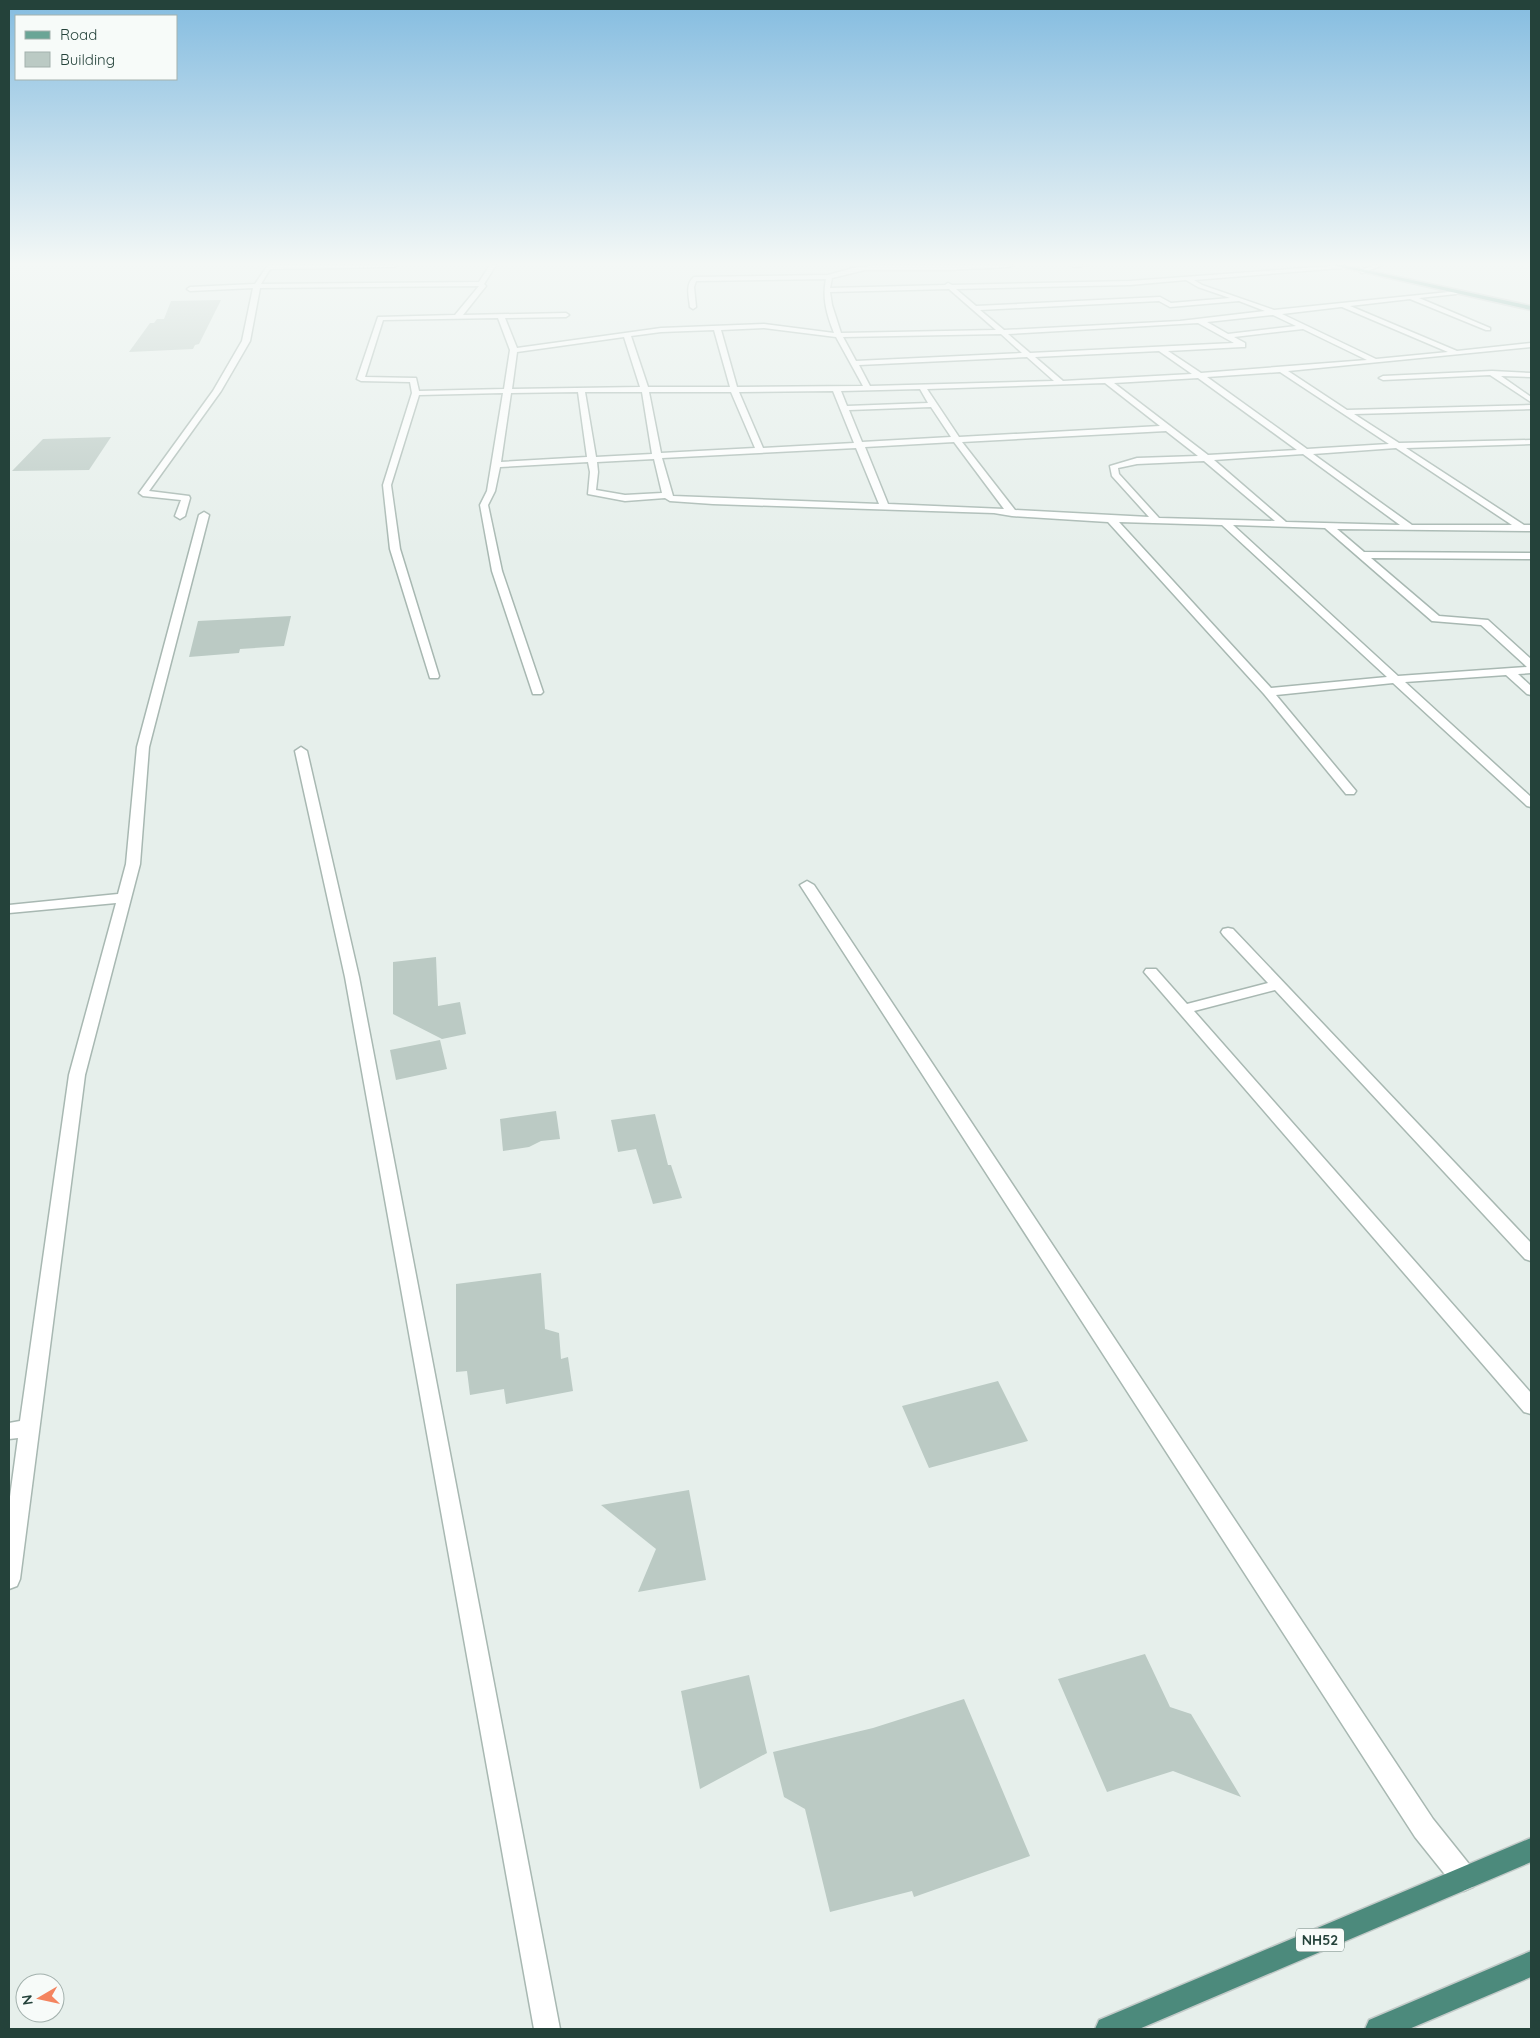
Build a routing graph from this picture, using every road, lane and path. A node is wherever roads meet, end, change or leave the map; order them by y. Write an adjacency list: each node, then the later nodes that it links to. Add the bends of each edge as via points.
1 (235, 360): 48 (street, via 217,391 143,493 186,498)
2 (367, 360): 27 (street, via 361,379 413,380)
3 (512, 360): 26 (street)
4 (635, 360): 25 (street)
5 (726, 360): 20 (street)
6 (853, 360): 12 (street)
7 (927, 360): 12 (street)
8 (1035, 360): 19 (street)
9 (1178, 360): 15 (street)
10 (1384, 360): 11 (street)
11 (1375, 361): 13 (street)
12 (855, 363): 22 (street)
13 (1279, 368): 15 (street); 32 (street)
14 (1492, 373): 16 (street); 17 (street); 28 (street)
15 (1199, 374): 18 (street); 39 (street)
16 (1531, 375)
17 (1383, 378)
18 (1106, 380): 19 (street); 33 (street)
19 (1060, 382): 23 (street)
20 (734, 388): 21 (street); 25 (street); 38 (street)
21 (836, 388): 22 (street); 31 (street)
22 (868, 388): 23 (street)
23 (922, 388): 29 (street)
24 (581, 390): 25 (street); 26 (street); 42 (street)
25 (644, 390): 40 (street)
26 (507, 391): 27 (street); 43 (street)
27 (416, 393): 61 (street, via 387,484 395,549)
28 (1531, 400)
29 (933, 405): 31 (street); 34 (street)
30 (1531, 407): 32 (street)
31 (844, 408): 36 (street)
32 (1345, 412): 37 (street)
33 (1168, 428): 34 (street); 41 (street)
34 (956, 439): 36 (street); 46 (street)
35 (1531, 442): 37 (street)
36 (860, 444): 38 (street); 45 (street)
37 (1397, 446): 39 (street); 55 (street)
38 (760, 450): 40 (street)
39 (1305, 452): 41 (street); 54 (street)
40 (656, 456): 42 (street); 44 (street)
41 (1206, 458): 50 (street, via 1137,461 1114,466 1115,474); 52 (street)
42 (591, 460): 43 (street); 44 (street, via 594,472 591,492 626,498)
43 (496, 465): 63 (street, via 491,491 484,505 497,571)
44 (667, 495): 45 (street, via 670,498 713,501)
45 (885, 507): 46 (street)
46 (1012, 513): 49 (street)
47 (204, 515): 70 (street, via 143,747 133,864)
48 (180, 516)
49 (1111, 519): 50 (street); 64 (street)
50 (1157, 521): 51 (street)
51 (1225, 523): 52 (street); 62 (street)
52 (1284, 525): 53 (street)
53 (1328, 526): 54 (street); 56 (street)
54 (1410, 528): 55 (street)
55 (1527, 528)
56 (1361, 554): 57 (street); 58 (street, via 1436,619 1484,622)
57 (1531, 556)
58 (1531, 665)
59 (1531, 670): 60 (street)
60 (1508, 672): 62 (street); 65 (street)
61 (434, 676)
62 (1396, 679): 64 (street); 68 (street)
63 (538, 692)
64 (1268, 692): 67 (street)
65 (1531, 692)
66 (300, 751): 84 (street, via 352,977)
67 (1350, 791)
68 (1531, 803)
69 (807, 885): 82 (street, via 1419,1819)
70 (124, 898): 71 (street); 78 (street, via 77,1074)
71 (9, 909)
72 (1228, 932): 74 (street)
73 (1151, 972): 75 (street)
74 (1278, 985): 75 (street); 76 (street)
75 (1184, 1009): 77 (street)
76 (1531, 1254)
77 (1531, 1406)
78 (29, 1428): 79 (street); 80 (street)
79 (9, 1431)
80 (9, 1579)
81 (1531, 1850): 82 (highway, NH52)
82 (1464, 1878): 85 (highway, NH52)
83 (1531, 1964): 86 (highway)
84 (547, 2029)
85 (1108, 2029)
86 (1378, 2029)

